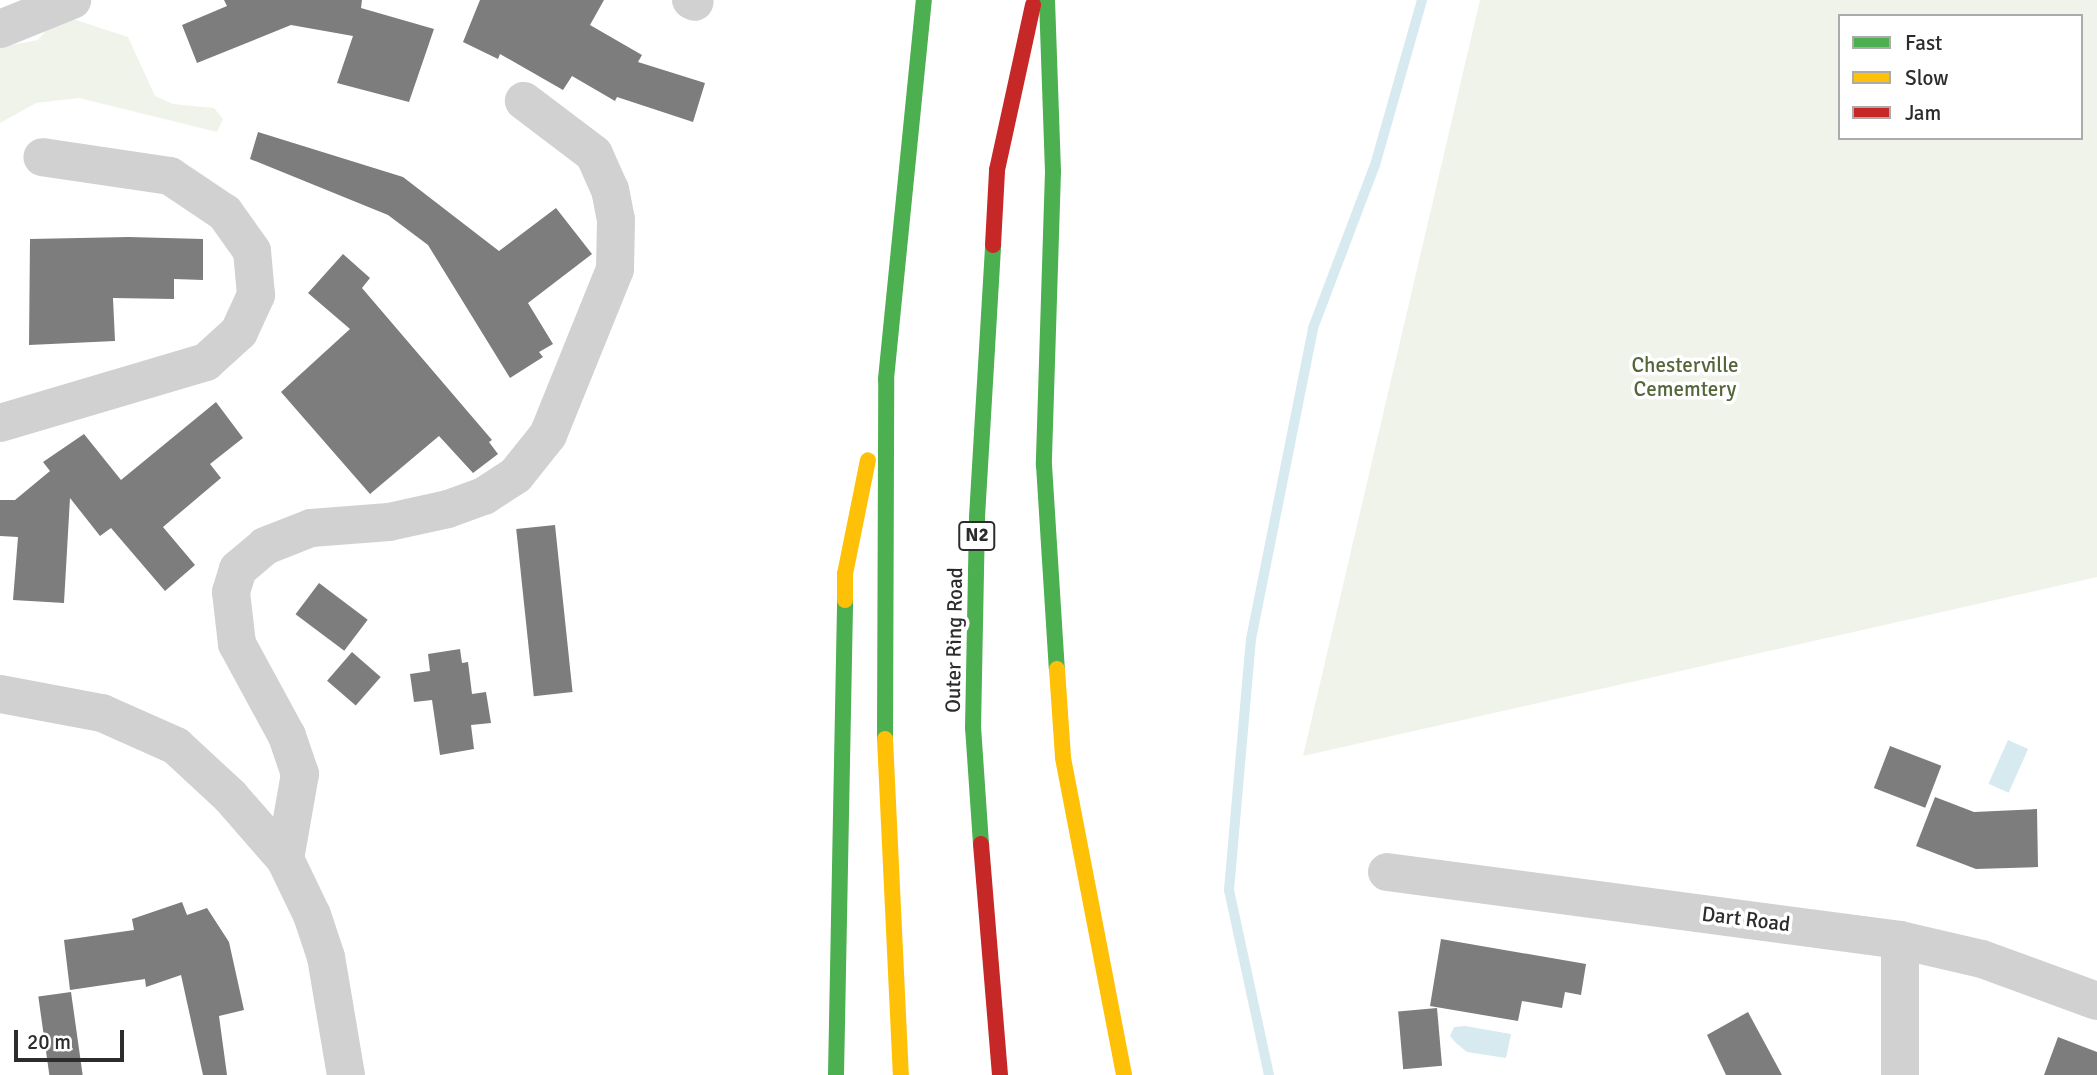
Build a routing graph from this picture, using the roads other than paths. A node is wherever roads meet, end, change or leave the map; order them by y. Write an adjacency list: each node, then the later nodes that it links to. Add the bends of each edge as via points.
1 (72, 0): 5 (street)
2 (924, 0): 8 (highway)
3 (1034, 0): 18 (highway, Outer Ring Road / N2, via 997,170 977,517 973,728)
4 (1047, 0): 19 (highway, via 1053,172 1044,465 1063,758)
5 (0, 29)
6 (524, 101): 11 (street, via 594,154 610,190 616,220 615,269 548,435 516,475 484,496 448,509 388,522 311,528 265,546 238,569 231,592 237,644 287,736 300,774)
7 (42, 157): 9 (street, via 170,176 225,212 252,251 256,295 239,332 206,362)
8 (886, 379): 16 (highway, via 845,573); 17 (highway, via 885,805)
9 (0, 423)
10 (0, 694): 11 (street, via 102,713 176,746 230,796)
11 (285, 859): 15 (street, via 326,957)
12 (1387, 872): 13 (street, Dart Road)
13 (1900, 940): 14 (street, Dart Road, via 1982,959); 20 (street)
14 (2097, 1001)
15 (346, 1075)
16 (836, 1075)
17 (901, 1075)
18 (1000, 1075)
19 (1124, 1075)
20 (1900, 1075)

